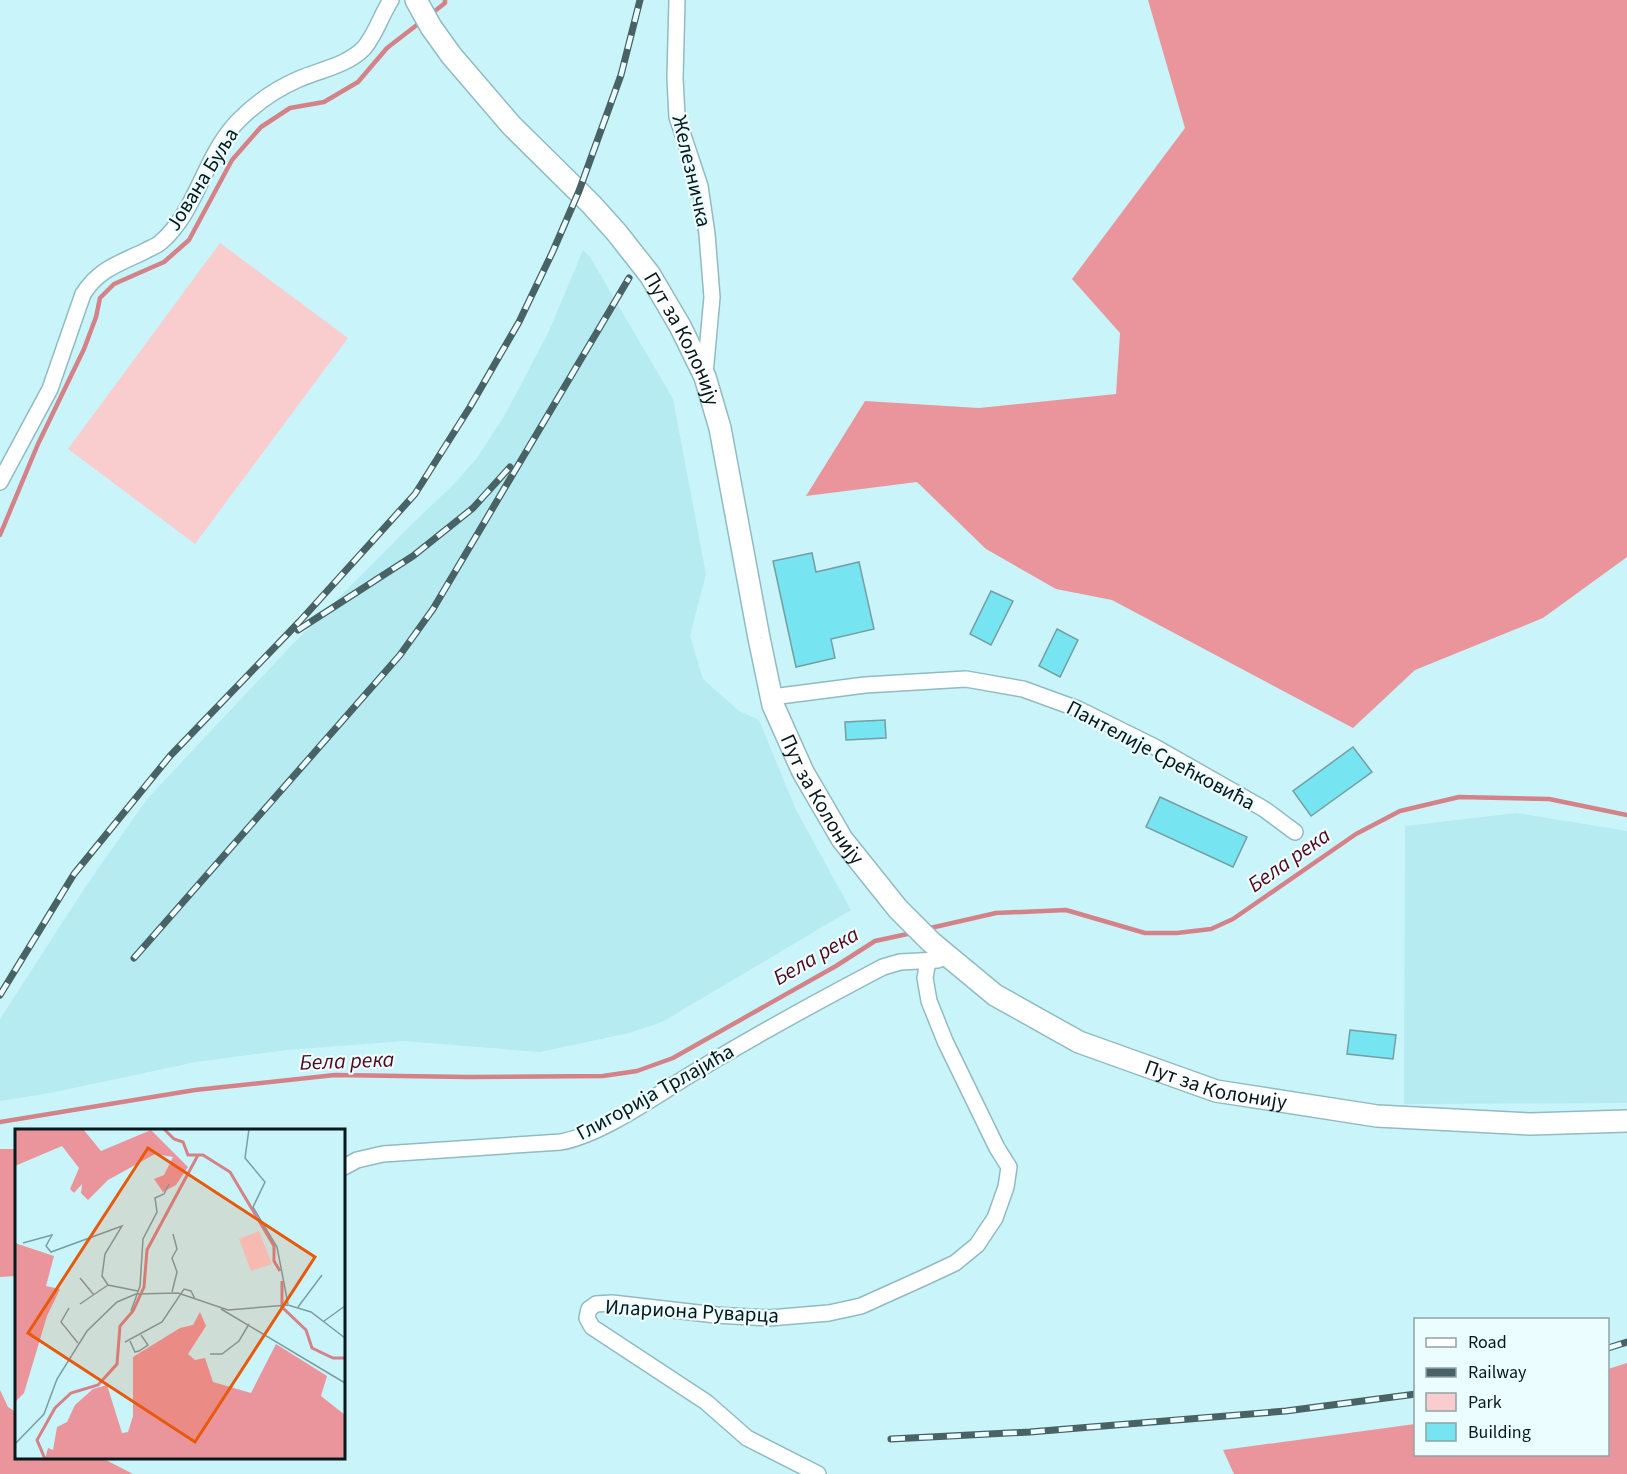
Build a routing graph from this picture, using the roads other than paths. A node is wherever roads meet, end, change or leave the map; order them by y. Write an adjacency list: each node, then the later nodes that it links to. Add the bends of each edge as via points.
1 (391, 0): 5 (street, Јована Буља, via 364,48 354,56 278,89 239,120 216,151 184,213 160,243 92,280 83,294 50,389)
2 (677, 0): 4 (street, Железничка, via 677,117 700,186 707,234 711,297)
3 (417, 2): 4 (street, Пут за Колонију, via 451,55 512,125 624,241 650,275)
4 (705, 378): 6 (street, Пут за Колонију, via 720,428)
5 (0, 482)
6 (772, 697): 7 (street, Пантелије Срећковића, via 865,684 966,680 1023,689 1078,709 1155,747 1264,809); 8 (street, Пут за Колонију, via 803,772 842,839)
7 (1295, 832)
8 (930, 952): 9 (street, Пут за Колонију, via 950,959 995,995 1078,1042 1216,1091 1377,1116 1530,1124); 10 (street, Глигорија Трлајића, via 883,967 579,1138 383,1154); 11 (street, Илариона Руварца, via 925,978 933,1011 1009,1167 995,1218 977,1245 955,1263 924,1278 861,1306 829,1313 769,1318 612,1303 596,1304 589,1309 587,1318 592,1328 706,1402 747,1438)
9 (1627, 1121)
10 (345, 1166)
11 (818, 1474)

